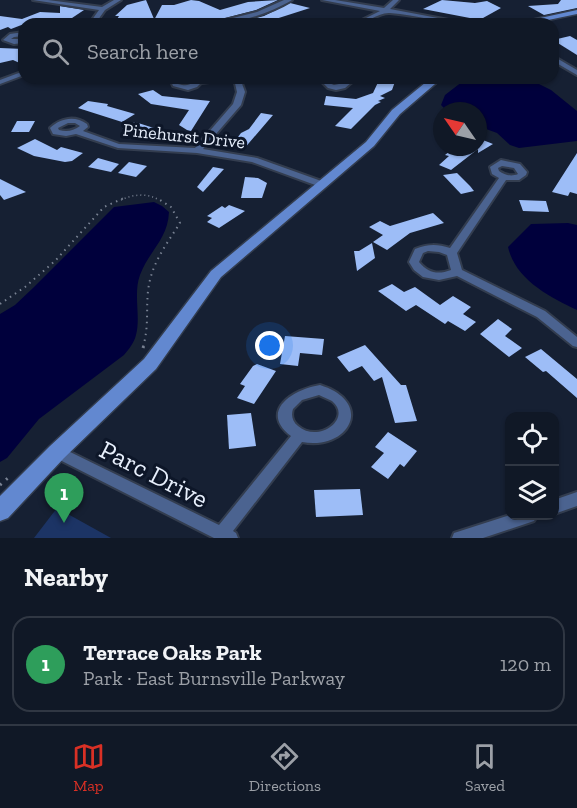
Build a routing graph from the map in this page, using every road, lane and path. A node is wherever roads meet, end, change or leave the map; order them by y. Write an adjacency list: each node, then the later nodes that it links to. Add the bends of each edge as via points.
1 (36, 0): 6 (street)
2 (118, 0): 6 (street)
3 (289, 0): 10 (street)
4 (325, 0): 7 (street)
5 (396, 0): 7 (street)
6 (103, 9): 9 (street)
7 (387, 10): 11 (street); 12 (street)
8 (577, 12): 13 (street)
9 (96, 18)
10 (238, 18)
11 (370, 18)
12 (433, 18)
13 (547, 18)
14 (18, 34): 15 (street, via 6,40)
15 (18, 42)
16 (559, 62): 17 (street)
17 (577, 74)
18 (18, 75): 19 (street)
19 (0, 82)
20 (175, 84): 21 (street, via 182,88)
21 (194, 84)
22 (239, 84): 25 (street, via 237,105)
23 (430, 84): 27 (street, via 396,112 370,144)
24 (77, 132): 25 (street, Pinehurst Drive, via 118,146)
25 (198, 151): 27 (street, Pinehurst Drive, via 254,160)
26 (504, 177): 28 (street)
27 (321, 184): 34 (street, via 216,274 150,364)
28 (452, 252): 29 (street); 29 (street, via 426,248 419,251 414,262 423,273 432,276)
29 (458, 272): 31 (street, via 541,314)
30 (0, 304): 32 (path, via 55,261 104,207 129,195 152,195 171,207 180,224 154,264 148,291 148,330)
31 (577, 343)
32 (141, 355)
33 (300, 435): 33 (street, via 324,438 334,434 345,417 339,399 320,390 308,390 290,401 286,419); 41 (street)
34 (57, 452): 39 (street); 41 (street, Parc Drive)
35 (14, 472): 36 (path)
36 (0, 485)
37 (577, 499): 38 (street)
38 (559, 506)
39 (0, 511)
40 (516, 520): 42 (street)
41 (225, 536)
42 (460, 538)

